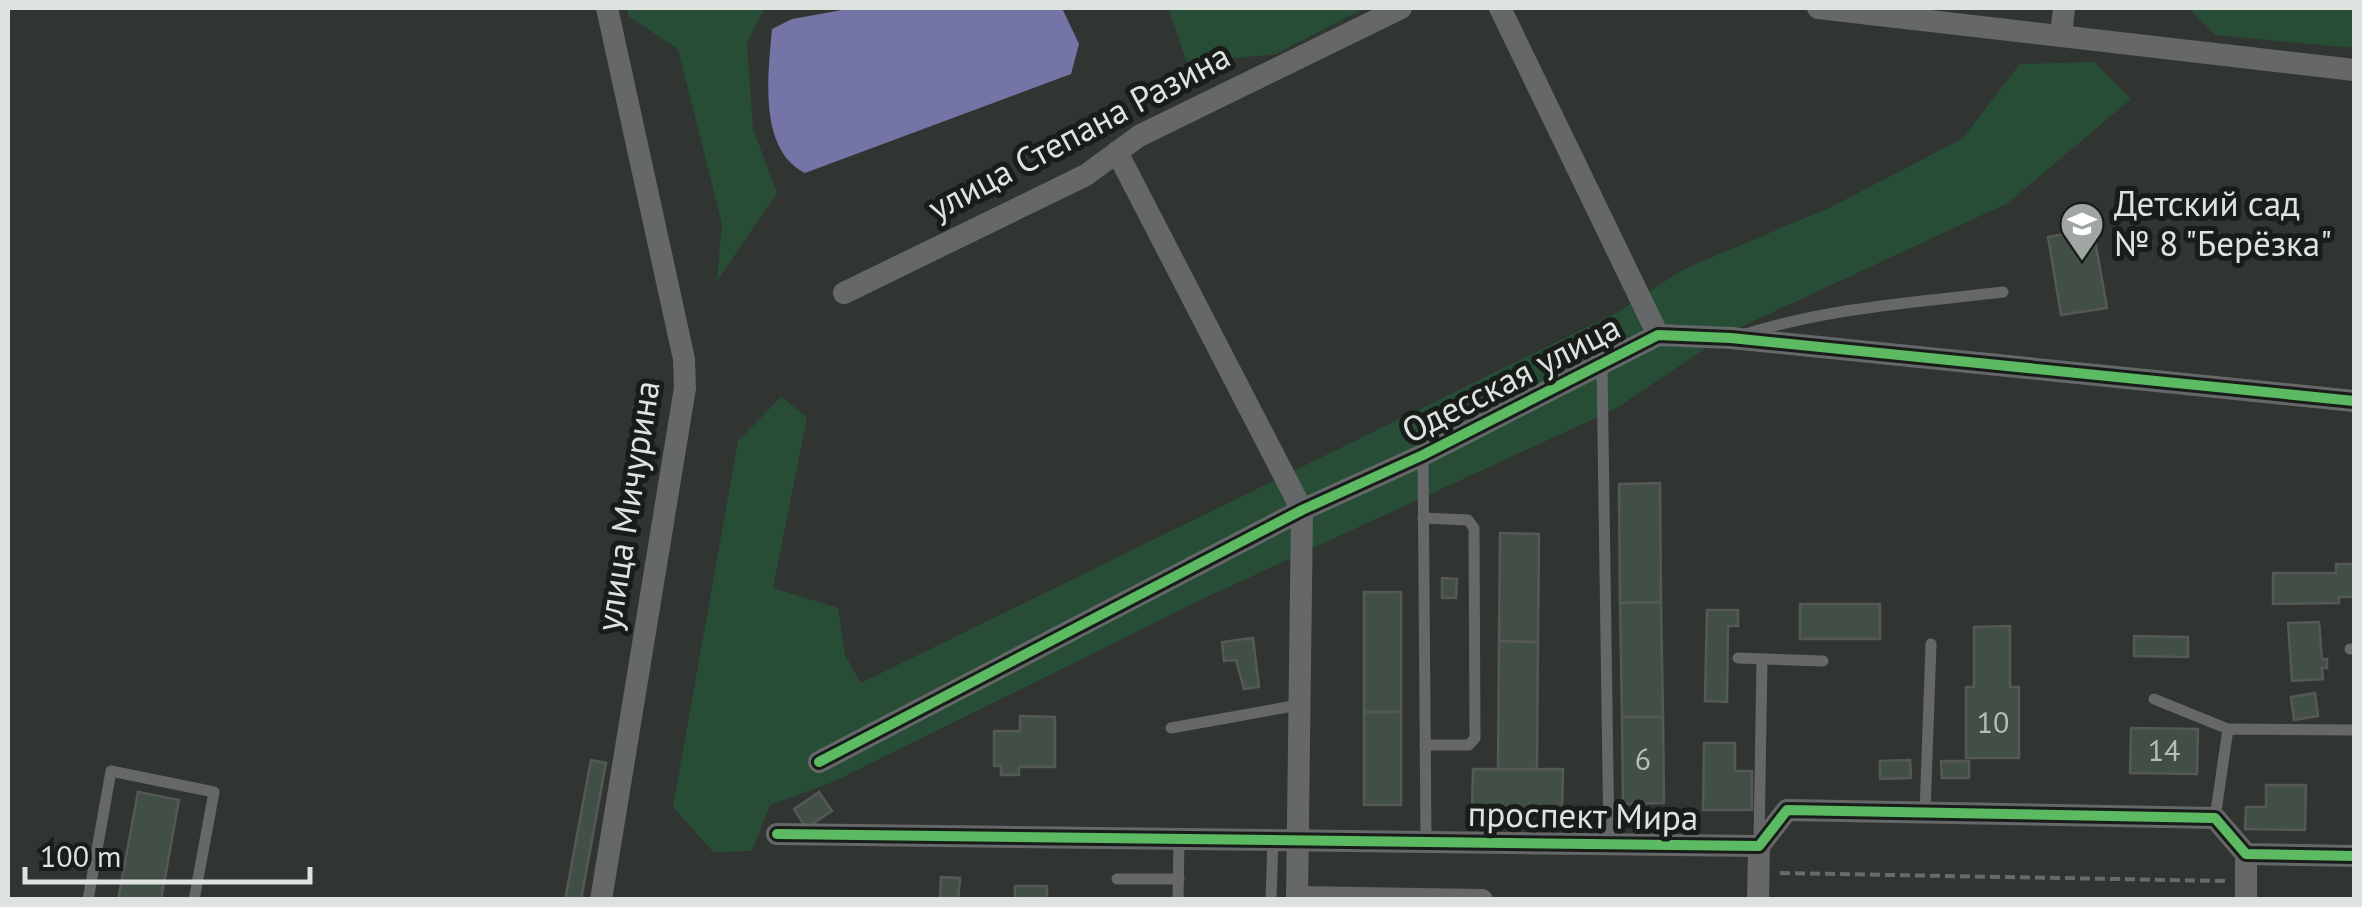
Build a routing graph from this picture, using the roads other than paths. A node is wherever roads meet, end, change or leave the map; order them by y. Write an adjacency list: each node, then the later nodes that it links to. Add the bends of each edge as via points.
1 (607, 8): 46 (street, улица Мичурина, via 685,388)
2 (1402, 8): 8 (street, улица Степана Разина)
3 (1500, 8): 11 (street)
4 (1818, 8): 6 (street)
5 (2064, 8): 6 (street)
6 (2061, 36): 7 (street)
7 (2354, 70)
8 (1117, 152): 10 (street, улица Степана Разина, via 1086,175); 16 (street)
9 (2003, 292): 12 (lane, via 1795,321)
10 (844, 293)
11 (1658, 335): 12 (street, Одесская улица); 13 (street, Одесская улица)
12 (1732, 338): 14 (street, Одесская улица)
13 (1602, 366): 15 (street, Одесская улица); 36 (lane)
14 (2354, 402)
15 (1423, 454): 16 (street, Одесская улица); 17 (lane)
16 (1302, 510): 23 (street); 28 (street, Одесская улица)
17 (1423, 518): 27 (lane); 27 (lane, via 1468,520 1474,528 1475,738 1469,745)
18 (1931, 644): 29 (lane)
19 (1738, 658): 20 (lane)
20 (1762, 658): 21 (lane); 37 (lane)
21 (1822, 661)
22 (2154, 699): 25 (lane)
23 (1299, 705): 24 (lane); 34 (street)
24 (1170, 728)
25 (2228, 728): 26 (lane); 30 (lane)
26 (2354, 730)
27 (1425, 745): 35 (lane)
28 (819, 762)
29 (1925, 813): 30 (street); 37 (street, via 1787,810)
30 (2215, 818): 38 (street)
31 (777, 834): 32 (street, проспект Мира)
32 (1179, 838): 33 (street, проспект Мира); 41 (lane)
33 (1272, 838): 34 (street, проспект Мира); 48 (lane)
34 (1298, 839): 35 (street, проспект Мира); 43 (street)
35 (1426, 841): 36 (street, проспект Мира)
36 (1608, 844): 37 (street, проспект Мира)
37 (1759, 846): 50 (street)
38 (2246, 854): 39 (street); 42 (street)
39 (2354, 856)
40 (1117, 879): 41 (lane)
41 (1178, 879): 47 (lane)
42 (2246, 891)
43 (1297, 898): 49 (street)
44 (88, 900): 45 (lane, via 111,771 214,792)
45 (194, 900)
46 (601, 900)
47 (1178, 900)
48 (1271, 900)
49 (1482, 900)
50 (1758, 900)

